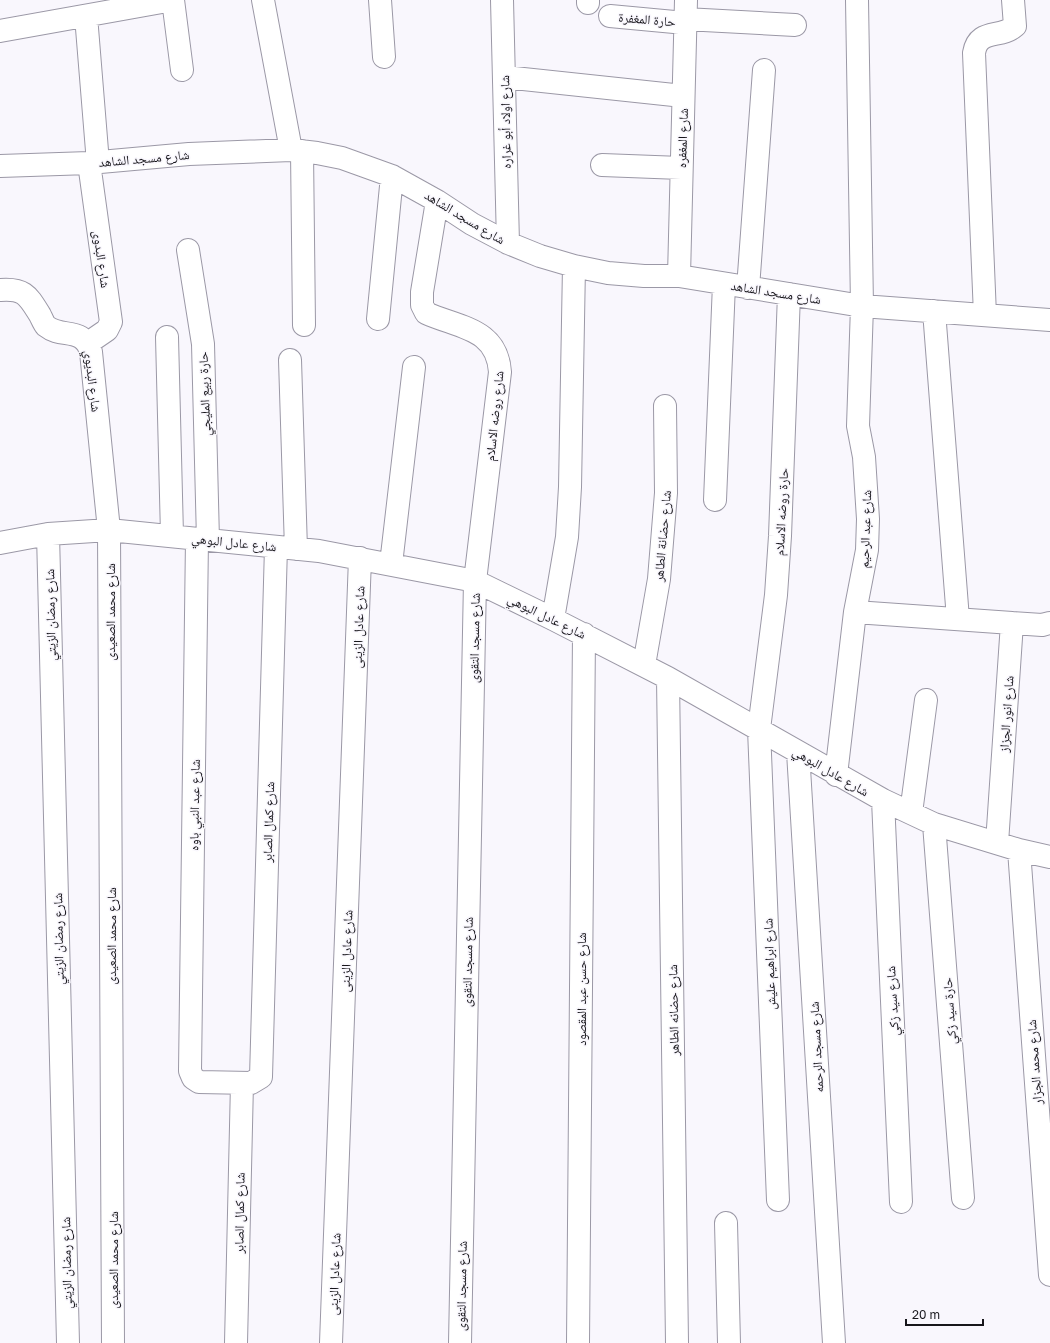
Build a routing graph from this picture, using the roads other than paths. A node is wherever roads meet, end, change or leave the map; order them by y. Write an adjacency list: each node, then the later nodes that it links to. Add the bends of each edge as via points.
1 (173, 0): 8 (street); 13 (street)
2 (263, 0): 17 (street)
3 (380, 0): 12 (street)
4 (502, 0): 15 (street, شارع اولاد أبو غراره)
5 (857, 0): 32 (street, شارع عبد الرحيم)
6 (1013, 0): 34 (street, via 1015,26 1010,31 986,36 980,40 974,53)
7 (685, 14): 9 (street, حارة المغفرة); 10 (street, حارة المغفرة); 16 (street, شارع المغفره)
8 (86, 16): 11 (street); 18 (street, شارع البدوى)
9 (610, 16)
10 (795, 25)
11 (0, 31)
12 (384, 57)
13 (182, 70)
14 (764, 70): 29 (street)
15 (504, 77): 16 (street); 24 (street, شارع اولاد أبو غراره)
16 (683, 96): 21 (street, شارع المغفره)
17 (296, 151): 18 (street, شارع مسجد الشاهد, via 189,154); 22 (street, شارع مسجد الشاهد, via 342,158); 37 (street)
18 (93, 163): 20 (street, شارع مسجد الشاهد); 39 (street, شارع البدوى, via 111,322 107,330)
19 (602, 165): 21 (street)
20 (0, 166)
21 (681, 168): 27 (street, شارع المغفره)
22 (392, 176): 23 (street, شارع مسجد الشاهد); 35 (street)
23 (438, 201): 24 (street, شارع مسجد الشاهد, via 472,224); 52 (street, شارع روضه الاسلام, via 422,305 426,313 475,331 486,338 499,360 500,372)
24 (508, 243): 26 (street, شارع مسجد الشاهد)
25 (188, 250): 47 (street, حارة ربيع المليجي, via 203,344)
26 (574, 266): 27 (street, شارع مسجد الشاهد, via 644,276); 54 (street, via 567,537)
27 (679, 276): 28 (street, شارع مسجد الشاهد)
28 (724, 284): 29 (street, شارع مسجد الشاهد); 43 (street)
29 (748, 288): 31 (street, شارع مسجد الشاهد)
30 (0, 290): 39 (street, شارع البديوي, via 13,289 24,294 46,326 83,338)
31 (789, 294): 32 (street, شارع مسجد الشاهد); 62 (street, حارة روضه الاسلام, via 780,536 776,595)
32 (862, 306): 33 (street, شارع مسجد الشاهد); 53 (street, شارع عبد الرحيم, via 858,426 864,457 868,519 866,558)
33 (934, 311): 34 (street, شارع مسجد الشاهد); 55 (street)
34 (985, 315): 36 (street, شارع مسجد الشاهد)
35 (378, 319)
36 (1050, 320)
37 (304, 325)
38 (167, 337): 46 (street)
39 (88, 343): 44 (street, شارع البديوي)
40 (290, 360): 49 (street)
41 (414, 367): 51 (street)
42 (664, 406): 59 (street, شارع حضانة الطاهر, via 666,493 659,579)
43 (715, 500)
44 (110, 530): 45 (street, شارع عادل البوهي); 46 (street, شارع عادل البوهي); 79 (street, شارع محمد الصعيدى)
45 (48, 534): 48 (street, شارع عادل البوهي); 78 (street, شارع رمضان الزيتي)
46 (172, 535): 47 (street, شارع عادل البوهي)
47 (203, 539): 49 (street, شارع عادل البوهي); 71 (street, شارع عبد النبي باوه)
48 (0, 543)
49 (286, 548): 50 (street, شارع عادل البوهي); 72 (street, شارع كمال الصابر, via 261,1077 254,1082)
50 (360, 558): 51 (street, شارع عادل البوهي); 81 (street, شارع عادل الزينى)
51 (391, 564): 52 (street, شارع عادل البوهي)
52 (475, 581): 54 (street, شارع عادل البوهي); 82 (street, شارع مسجد التقوى)
53 (855, 612): 55 (street); 64 (street, شارع عبد الرحيم)
54 (553, 619): 58 (street, شارع عادل البوهي)
55 (958, 619): 56 (street)
56 (1012, 623): 57 (street); 68 (street, شارع انور الجزاز)
57 (1050, 623)
58 (584, 634): 59 (street, شارع عادل البوهي); 83 (street, شارع حسن عبد المقصود)
59 (644, 665): 60 (street, شارع عادل البوهي)
60 (668, 678): 62 (street, شارع عادل البوهي); 84 (street, شارع حضانه الطاهر)
61 (926, 700): 66 (street)
62 (760, 729): 63 (street, شارع عادل البوهي); 74 (street, شارع ابراهيم عليش)
63 (798, 752): 64 (street, شارع عادل البوهي); 86 (street, شارع مسجد الرحمه)
64 (836, 775): 65 (street, شارع عادل البوهي)
65 (883, 800): 66 (street, شارع عادل البوهي); 75 (street, شارع سيد زكي)
66 (911, 813): 67 (street, شارع عادل البوهي)
67 (934, 824): 68 (street, شارع عادل البوهي); 73 (street, حارة سيد زكي)
68 (997, 843): 69 (street, شارع عادل البوهي)
69 (1019, 850): 70 (street, شارع عادل البوهي); 77 (street, شارع محمد الجزار)
70 (1050, 857)
71 (190, 1072): 72 (street, شارع كمال الصابر, via 199,1082)
72 (242, 1083): 80 (street, شارع كمال الصابر)
73 (963, 1198)
74 (778, 1200)
75 (901, 1202)
76 (726, 1223): 85 (street)
77 (1050, 1275)
78 (68, 1343)
79 (113, 1343)
80 (236, 1343)
81 (331, 1343)
82 (460, 1343)
83 (578, 1343)
84 (677, 1343)
85 (729, 1343)
86 (834, 1343)

